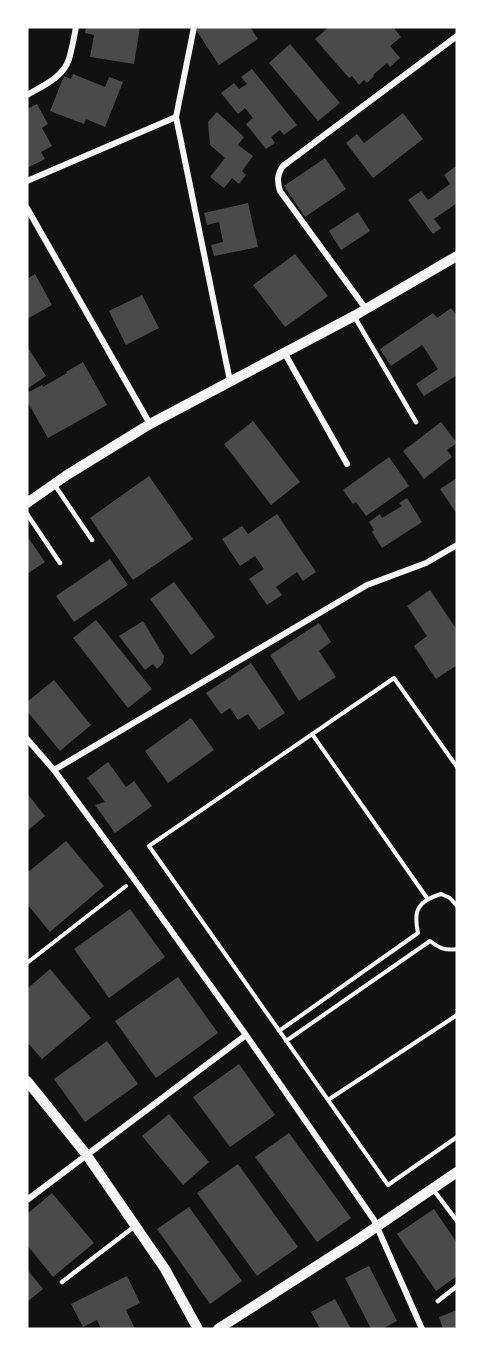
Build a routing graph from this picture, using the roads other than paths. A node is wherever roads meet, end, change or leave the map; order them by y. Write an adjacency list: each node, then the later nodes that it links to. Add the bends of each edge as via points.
1 (76, 27): 4 (street, via 64,70)
2 (194, 27): 5 (street)
3 (457, 36): 9 (street, via 279,171 280,191)
4 (27, 96)
5 (176, 117): 6 (street); 12 (street)
6 (27, 181)
7 (27, 208): 14 (street)
8 (457, 256): 9 (street)
9 (366, 309): 10 (street)
10 (354, 316): 11 (street); 13 (lane)
11 (284, 352): 12 (street); 15 (street)
12 (230, 381): 14 (street)
13 (416, 422)
14 (150, 424): 16 (street)
15 (347, 464)
16 (54, 484): 17 (street); 19 (lane)
17 (27, 503)
18 (27, 514): 21 (lane)
19 (92, 540)
20 (457, 545): 23 (street, via 426,563 367,585)
21 (60, 563)
22 (27, 738): 23 (street)
23 (54, 770): 24 (street)
24 (246, 1035): 26 (street); 32 (street)
25 (27, 1081): 26 (street)
26 (86, 1154): 29 (street); 31 (street)
27 (457, 1172): 28 (street)
28 (432, 1188): 30 (lane); 32 (street)
29 (27, 1200)
30 (457, 1221)
31 (135, 1226): 33 (lane); 36 (street, via 165,1269)
32 (377, 1226): 37 (street); 38 (street)
33 (62, 1282)
34 (457, 1287): 35 (lane)
35 (438, 1301)
36 (198, 1329)
37 (218, 1329)
38 (422, 1329)

